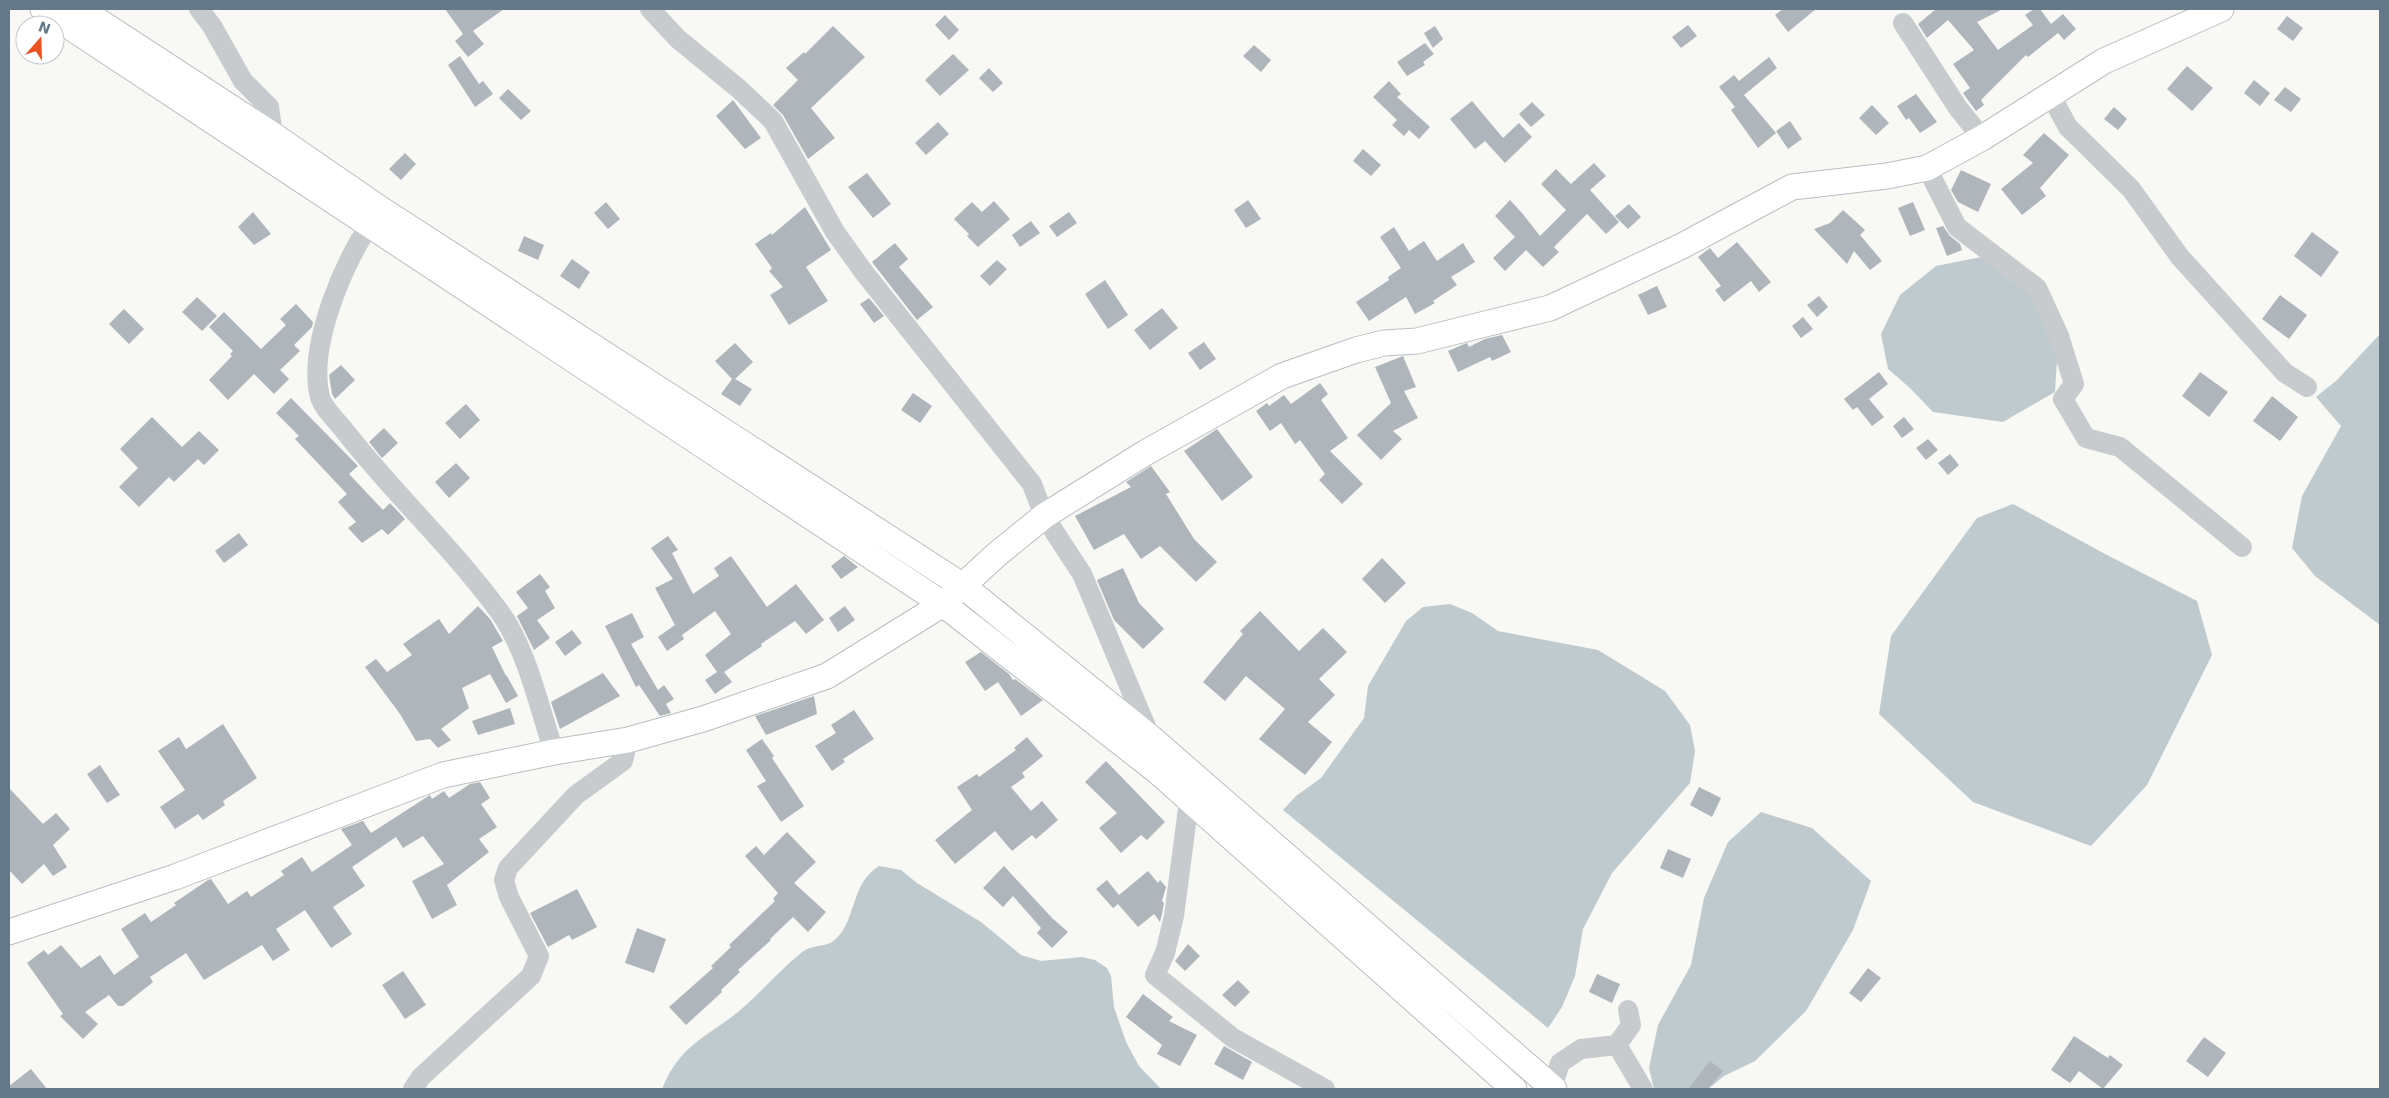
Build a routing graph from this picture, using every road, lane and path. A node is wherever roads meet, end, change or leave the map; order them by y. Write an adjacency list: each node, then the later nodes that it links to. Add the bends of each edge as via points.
1 (43, 9): 11 (main road, via 262,152)
2 (80, 9): 8 (main road)
3 (199, 9): 8 (street, via 243,81 269,107)
4 (650, 9): 13 (street, via 678,39 773,121 835,232 1032,484)
5 (2221, 9): 7 (main road, via 2104,61)
6 (1903, 23): 9 (street, via 1958,108)
7 (2050, 94): 9 (main road); 12 (street, via 2068,127 2131,189 2180,256 2286,373)
8 (273, 135): 11 (main road)
9 (1982, 138): 10 (main road)
10 (1927, 168): 13 (main road, via 1792,187 1682,246 1550,308 1417,342 1384,343 1356,350 1282,376 1162,443); 14 (street, via 1957,227 2038,288 2059,336 2074,384 2063,399 2086,438 2120,447)
11 (376, 218): 15 (main road); 16 (main road); 19 (street, via 340,278 317,357 320,398 360,450 500,612 517,641)
12 (2307, 388)
13 (1044, 516): 15 (main road); 17 (street, via 1082,574)
14 (2242, 547)
15 (963, 586): 16 (main road); 17 (main road)
16 (943, 604): 18 (main road, via 827,676 703,719); 20 (main road, via 1157,771)
17 (1151, 738): 20 (main road)
18 (628, 740): 19 (main road); 25 (street, via 623,761 576,795 508,868 504,880 509,896 540,956 530,976 421,1077)
19 (554, 752): 21 (main road, via 442,775 175,877)
20 (1193, 790): 24 (main road); 26 (street, via 1174,916 1165,953 1155,975 1233,1038); 27 (main road)
21 (9, 932)
22 (1628, 1010): 23 (street, via 1631,1025)
23 (1617, 1045): 24 (street, via 1581,1049 1567,1058 1560,1063); 28 (street)
24 (1553, 1088)
25 (413, 1089)
26 (1325, 1089)
27 (1514, 1089)
28 (1643, 1089)

